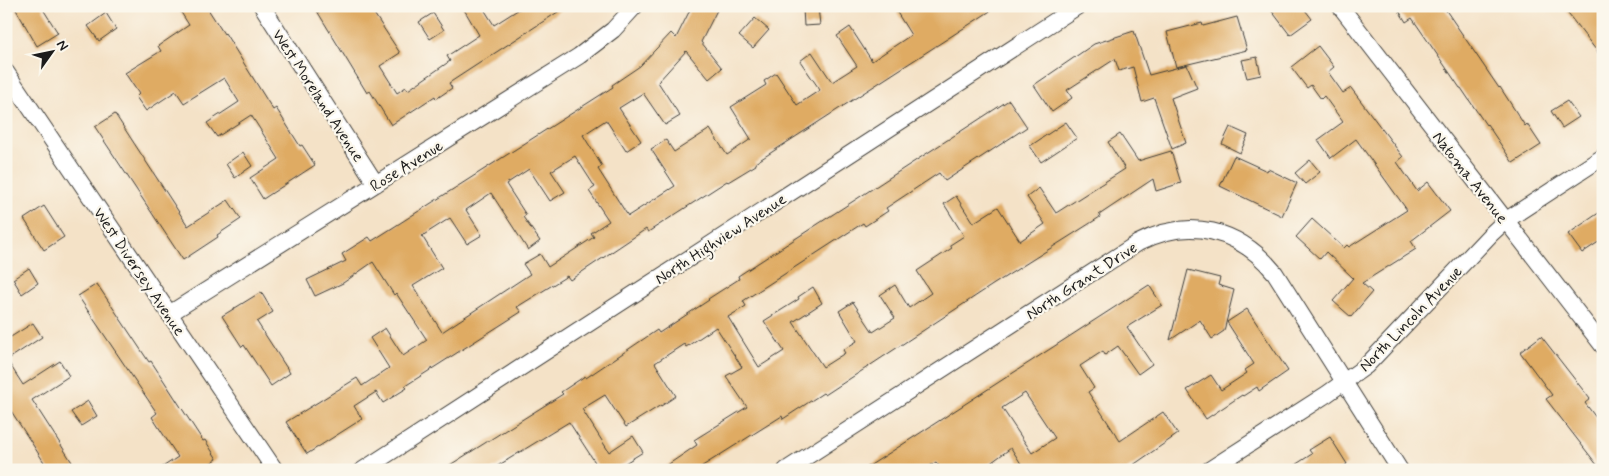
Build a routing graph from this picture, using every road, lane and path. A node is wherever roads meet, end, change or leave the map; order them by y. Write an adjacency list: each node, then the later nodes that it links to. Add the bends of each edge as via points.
1 (262, 6): 7 (street, West Moreland Avenue)
2 (635, 6): 7 (street, Rose Avenue, via 613,30 579,56)
3 (1078, 6): 13 (street, North Highview Avenue)
4 (1340, 6): 8 (street, Natoma Avenue)
5 (6, 72): 9 (street, West Diversey Avenue)
6 (1603, 157): 8 (street, North Lincoln Avenue)
7 (376, 184): 9 (street, Rose Avenue)
8 (1505, 221): 10 (street, Natoma Avenue); 11 (street, North Lincoln Avenue, via 1366,366)
9 (169, 314): 12 (street, West Diversey Avenue)
10 (1603, 346)
11 (1345, 382): 14 (street, North Grant Drive, via 1266,263 1245,245 1222,234 1202,229 1173,230 1138,243); 15 (street, North Lincoln Avenue); 16 (street, North Grant Drive)
12 (275, 470)
13 (363, 470)
14 (786, 470)
15 (1210, 470)
16 (1400, 470)

